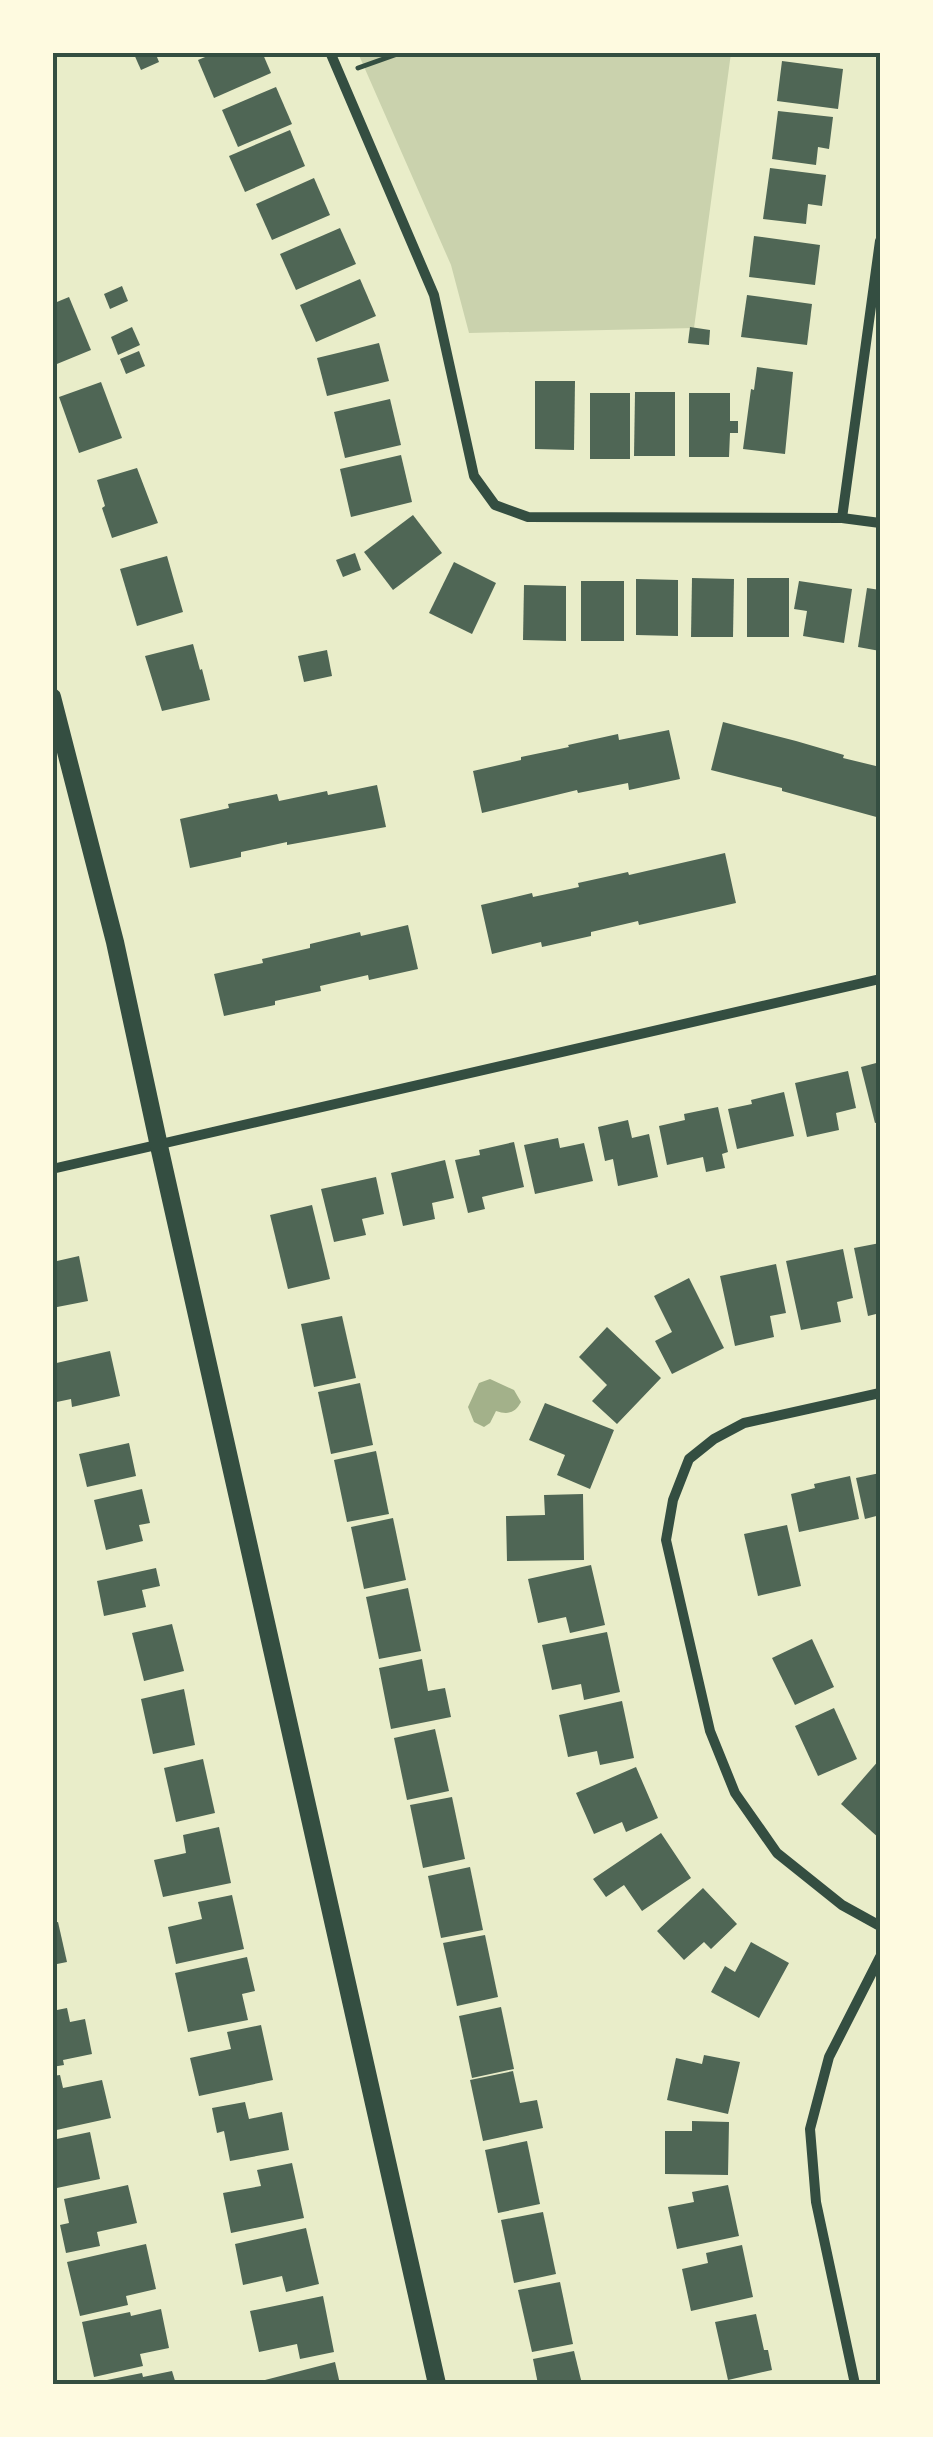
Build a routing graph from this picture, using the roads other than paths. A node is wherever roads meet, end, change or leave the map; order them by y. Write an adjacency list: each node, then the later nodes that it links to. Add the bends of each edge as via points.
1 (330, 52): 3 (street, via 434,295 474,476 495,505 528,517)
2 (880, 241): 3 (street)
3 (842, 518): 4 (street)
4 (880, 523)
5 (52, 697): 7 (street)
6 (880, 979): 7 (street)
7 (159, 1146): 8 (street); 12 (street)
8 (52, 1168)
9 (880, 1393): 10 (street, via 744,1423 714,1439 690,1459 666,1540 710,1730 735,1794 777,1853 842,1906)
10 (880, 1926)
11 (880, 1957): 13 (street, via 828,2057 810,2130 816,2202)
12 (437, 2384)
13 (855, 2384)

